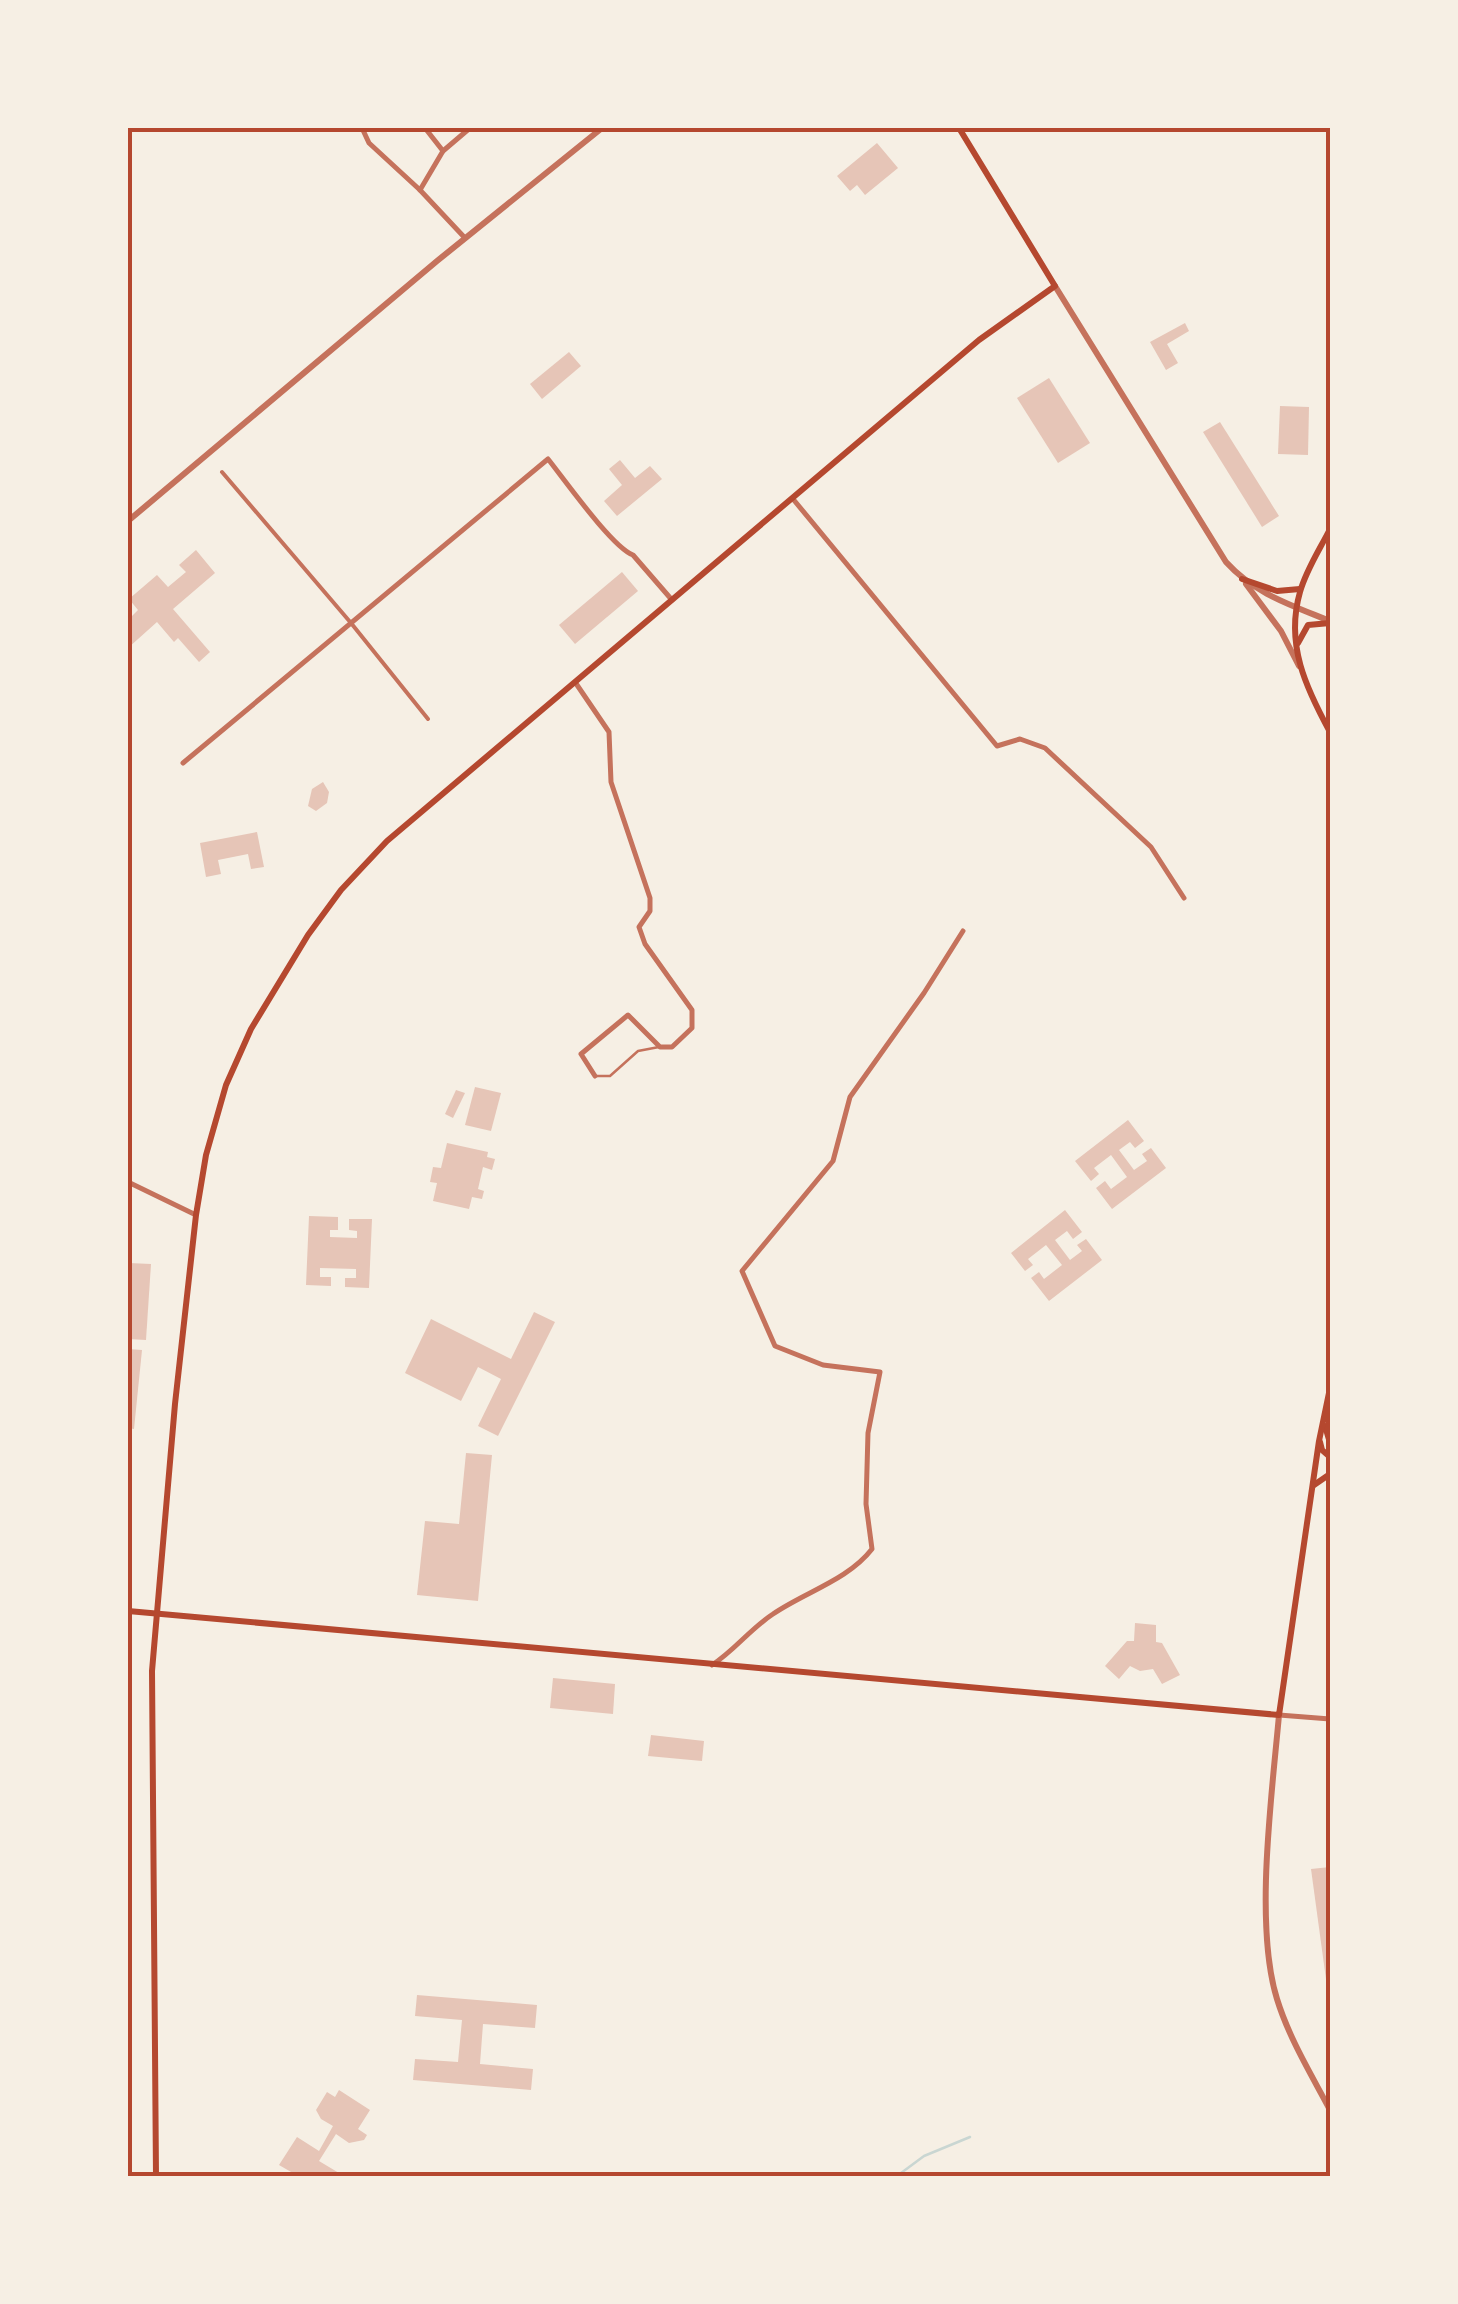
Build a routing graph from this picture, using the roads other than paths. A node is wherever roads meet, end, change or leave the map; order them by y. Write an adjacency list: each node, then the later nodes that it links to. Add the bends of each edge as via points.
1 (362, 128): 7 (street, via 369,143)
2 (425, 128): 6 (street)
3 (470, 128): 6 (street)
4 (602, 128): 8 (street)
5 (959, 128): 9 (main road)
6 (444, 151): 7 (street)
7 (420, 190): 8 (street)
8 (465, 238): 12 (street)
9 (1054, 286): 11 (main road, via 979,340); 14 (street)
10 (222, 472): 19 (street)
11 (793, 499): 16 (main road); 26 (street, via 997,746 1020,739 1045,748 1151,847)
12 (128, 522)
13 (1330, 529): 15 (main road)
14 (1242, 579): 15 (main road, via 1277,591); 17 (street); 21 (street)
15 (1300, 588): 17 (main road)
16 (672, 600): 19 (street, via 548,458); 22 (main road)
17 (1296, 608): 18 (street); 20 (main road)
18 (1330, 621): 20 (main road, via 1308,625)
19 (352, 623): 23 (street); 25 (street)
20 (1295, 648): 21 (main road)
21 (1300, 667): 24 (main road)
22 (575, 682): 28 (street, via 609,732 610,782 650,898 639,928 692,1010 692,1028 672,1047); 31 (main road, via 387,841 308,936 234,1066 206,1155)
23 (428, 719)
24 (1330, 732)
25 (183, 762)
26 (1184, 898)
27 (962, 931): 41 (street, via 850,1096 832,1160 742,1270 775,1346 823,1365 880,1372 868,1432 872,1549 852,1569 771,1615)
28 (660, 1047): 29 (lane, via 638,1051 610,1076); 29 (street, via 628,1015 581,1054)
29 (595, 1076)
30 (128, 1182): 31 (street)
31 (196, 1215): 40 (main road)
32 (1330, 1388): 33 (main road)
33 (1324, 1413): 34 (main road); 35 (main road)
34 (1319, 1441): 36 (main road); 38 (main road)
35 (1330, 1443)
36 (1330, 1457)
37 (1330, 1474): 38 (main road)
38 (1313, 1486): 42 (main road)
39 (128, 1611): 40 (main road)
40 (157, 1614): 41 (main road); 45 (main road)
41 (709, 1666): 42 (main road)
42 (1279, 1716): 43 (street); 44 (street, via 1268,1952 1288,2028)
43 (1330, 1719)
44 (1330, 2110)
45 (156, 2176)

